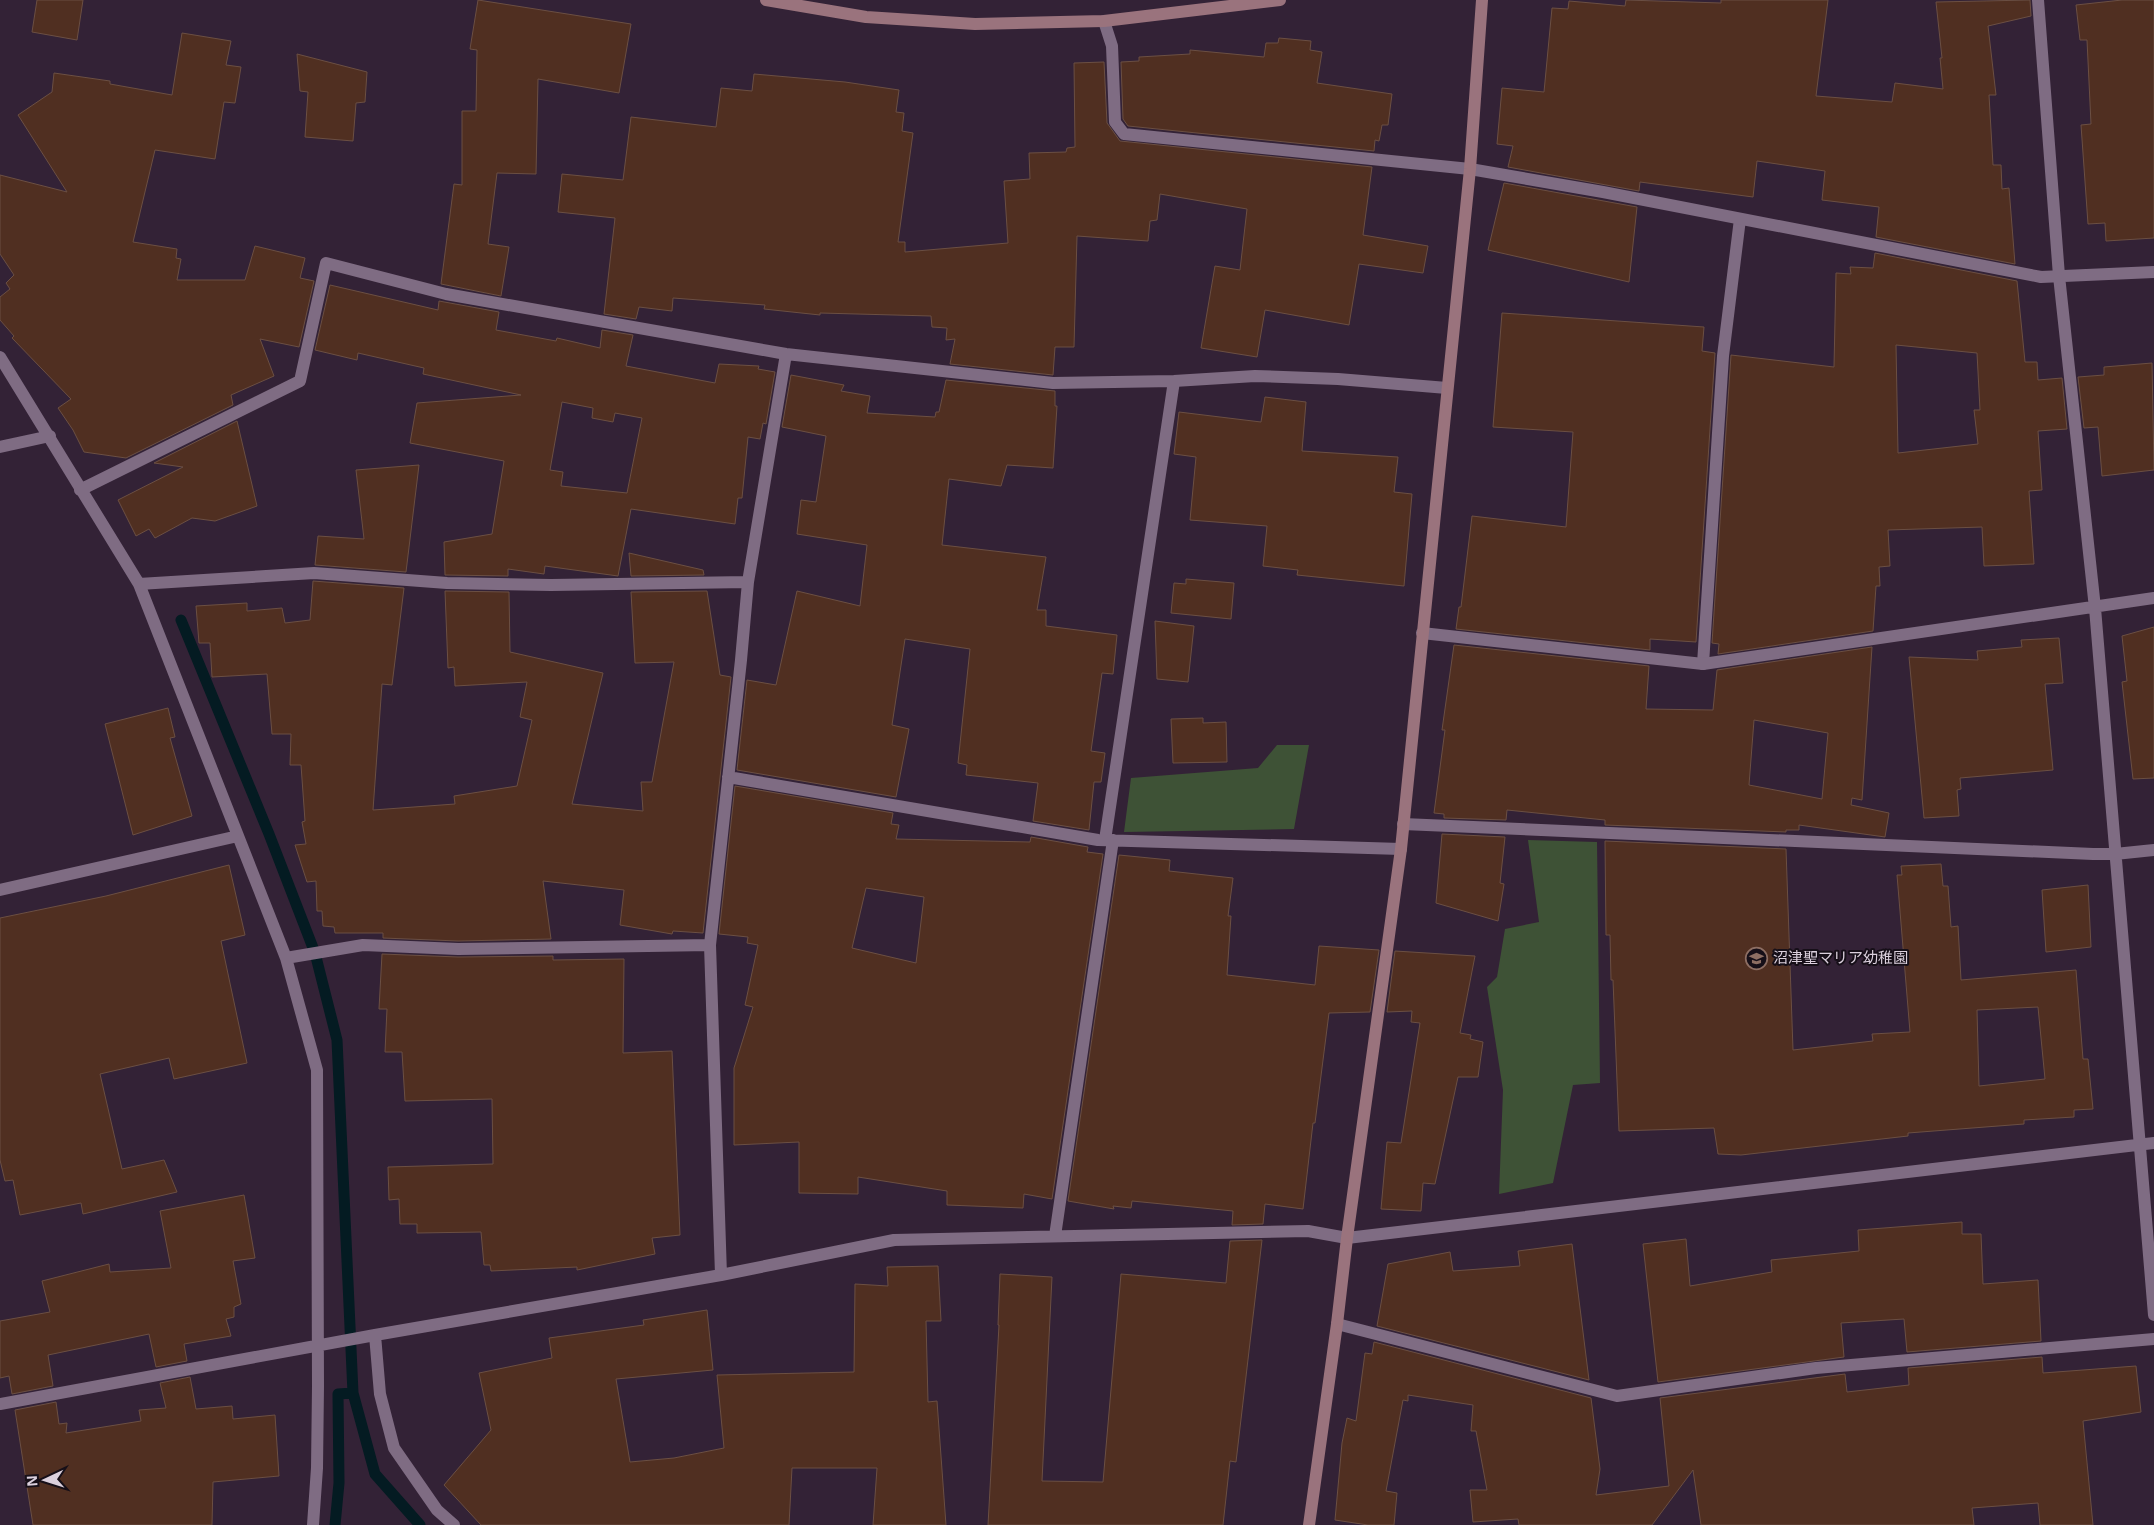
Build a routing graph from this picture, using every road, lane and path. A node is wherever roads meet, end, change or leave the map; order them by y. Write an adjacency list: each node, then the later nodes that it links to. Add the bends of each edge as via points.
1 (766, 0): 5 (street, via 866,17 975,24)
2 (1280, 0): 5 (street)
3 (1482, 0): 6 (street)
4 (2038, 0): 9 (street)
5 (1104, 21): 6 (street, via 1112,46 1115,122 1124,134)
6 (1470, 169): 7 (street); 13 (street)
7 (1740, 219): 9 (street, via 2040,277); 22 (street, via 1722,356)
8 (2154, 272): 9 (street)
9 (2059, 276): 20 (street)
10 (786, 354): 12 (street, via 1053,384); 16 (street, via 446,294 326,263 300,381); 17 (street)
11 (0, 357): 14 (street)
12 (1174, 381): 13 (street, via 1255,376); 26 (street)
13 (1447, 388): 21 (street)
14 (50, 436): 15 (street); 16 (street)
15 (0, 447)
16 (80, 490): 18 (street)
17 (748, 582): 18 (street, via 447,583 314,573); 23 (street)
18 (139, 584): 25 (street)
19 (2154, 598): 20 (street)
20 (2095, 608): 22 (street); 29 (street)
21 (1422, 633): 22 (street); 24 (street)
22 (1703, 664)
23 (728, 777): 26 (street); 31 (street)
24 (1403, 824): 27 (street); 29 (street)
25 (238, 836): 30 (street); 32 (street)
26 (1109, 840): 27 (street); 35 (street)
27 (1402, 850): 36 (street)
28 (2154, 850): 29 (street)
29 (2115, 854): 34 (street)
30 (0, 890)
31 (710, 945): 32 (street, via 458,949 362,945); 37 (street)
32 (286, 958): 42 (street, via 317,1070)
33 (2154, 1143): 34 (street)
34 (2140, 1145): 36 (street); 38 (street)
35 (1055, 1236): 36 (street, via 1308,1231); 37 (street, via 894,1240)
36 (1347, 1238): 39 (street)
37 (722, 1275): 40 (street)
38 (2154, 1315)
39 (1337, 1324): 41 (street, via 1618,1396 1816,1368); 46 (street)
40 (375, 1335): 42 (street); 45 (street, via 380,1394 394,1448 437,1510)
41 (2154, 1339)
42 (318, 1346): 43 (street); 44 (street)
43 (0, 1404)
44 (314, 1525)
45 (454, 1525)
46 (1310, 1525)

